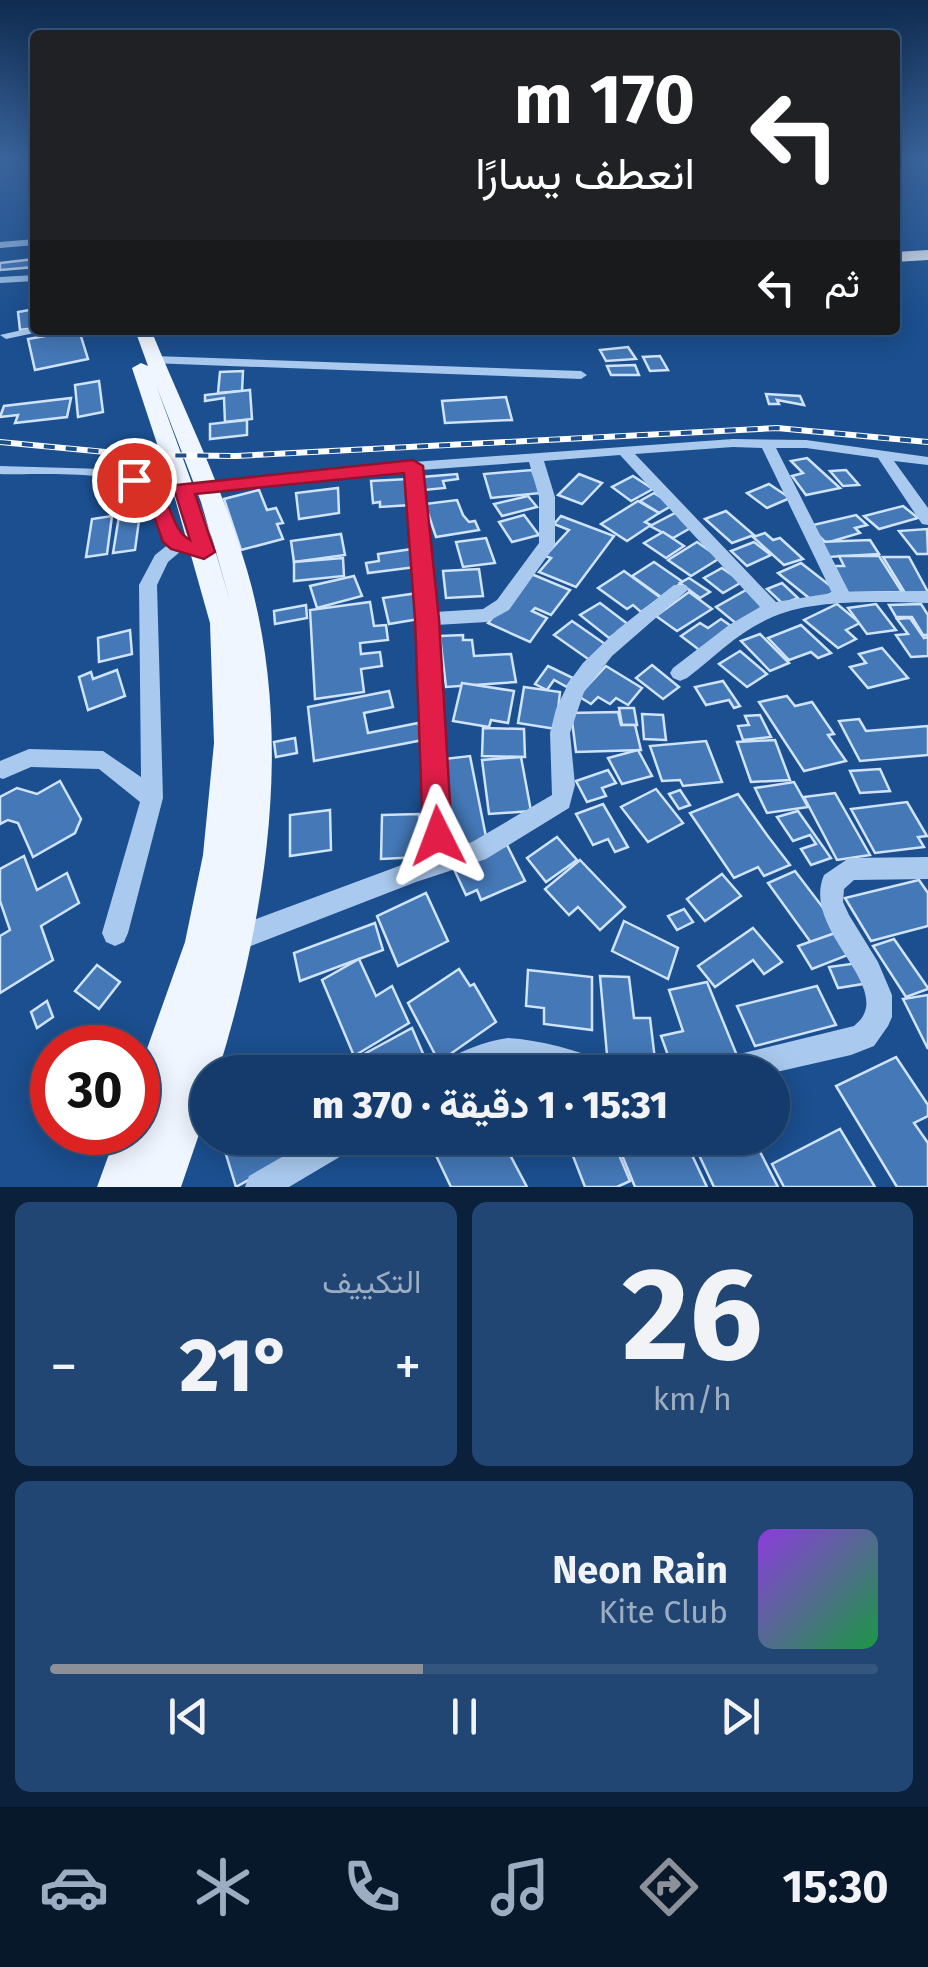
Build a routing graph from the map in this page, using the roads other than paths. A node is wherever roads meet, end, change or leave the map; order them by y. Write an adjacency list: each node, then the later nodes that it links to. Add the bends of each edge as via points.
1 (30, 242): 2 (street)
2 (0, 245)
3 (928, 255): 4 (highway)
4 (900, 257)
5 (928, 263): 6 (highway)
6 (900, 265)
7 (30, 278): 8 (street)
8 (0, 280)
9 (30, 331): 10 (street)
10 (6, 335)
11 (130, 335): 22 (main road)
12 (145, 335): 13 (main road)
13 (154, 360): 14 (street); 22 (main road)
14 (581, 376)
15 (767, 444): 16 (street); 17 (street); 28 (street)
16 (622, 450): 18 (street); 29 (street)
17 (883, 455): 19 (street); 24 (street)
18 (535, 456): 20 (street); 30 (street, via 548,498 547,544 503,605 486,616)
19 (928, 461)
20 (413, 466): 22 (street); 30 (street)
21 (0, 470): 23 (street, via 108,474)
22 (189, 482): 23 (main road); 25 (main road); 37 (main road, via 232,563 251,644 256,775)
23 (144, 485): 25 (street, via 158,499 171,537)
24 (928, 520)
25 (192, 548): 33 (street, via 155,568 148,585); 42 (main road, via 223,623 228,677 220,855 203,942)
26 (680, 589): 35 (street, via 590,666 566,702 559,738 566,790 561,801 478,851)
27 (928, 597): 28 (street)
28 (843, 598): 29 (street)
29 (772, 609): 31 (street)
30 (427, 619): 35 (street, via 438,836 428,857)
31 (680, 673)
32 (3, 770): 33 (street, via 29,758 102,760)
33 (152, 798): 36 (street)
34 (928, 868): 40 (street, via 849,869 828,886 829,899 884,995 882,1016 864,1036)
35 (407, 874): 37 (street)
36 (116, 933)
37 (234, 939): 43 (main road)
38 (480, 1055): 39 (street)
39 (540, 1055)
40 (789, 1055)
41 (314, 1155): 44 (street)
42 (120, 1187)
43 (159, 1187)
44 (260, 1187)

